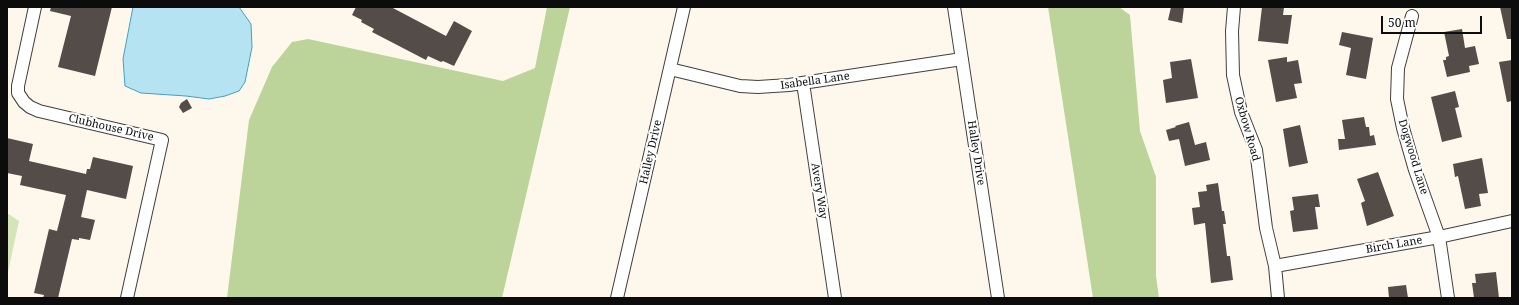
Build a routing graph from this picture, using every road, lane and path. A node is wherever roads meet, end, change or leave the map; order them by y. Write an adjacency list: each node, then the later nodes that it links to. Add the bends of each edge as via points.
1 (35, 7): 12 (street, Clubhouse Drive, via 18,86 18,93 24,102 39,111 162,140)
2 (684, 7): 7 (street, Halley Drive)
3 (954, 7): 6 (street, Halley Drive)
4 (1234, 7): 11 (street, Oxbow Road, via 1233,75 1241,112 1256,150 1266,228)
5 (1412, 16): 10 (street, Dogwood Lane, via 1398,68 1397,99 1402,128)
6 (962, 59): 8 (street, Isabella Lane); 15 (street, Halley Drive)
7 (670, 69): 8 (street, Isabella Lane, via 740,86 774,87); 13 (street, Halley Drive)
8 (803, 83): 14 (street, Avery Way)
9 (1512, 221): 10 (street, Birch Lane)
10 (1439, 237): 11 (street, Birch Lane); 17 (street, Dogwood Lane)
11 (1275, 266): 16 (street, Oxbow Road)
12 (127, 298)
13 (617, 298)
14 (835, 298)
15 (998, 298)
16 (1278, 298)
17 (1448, 298)

